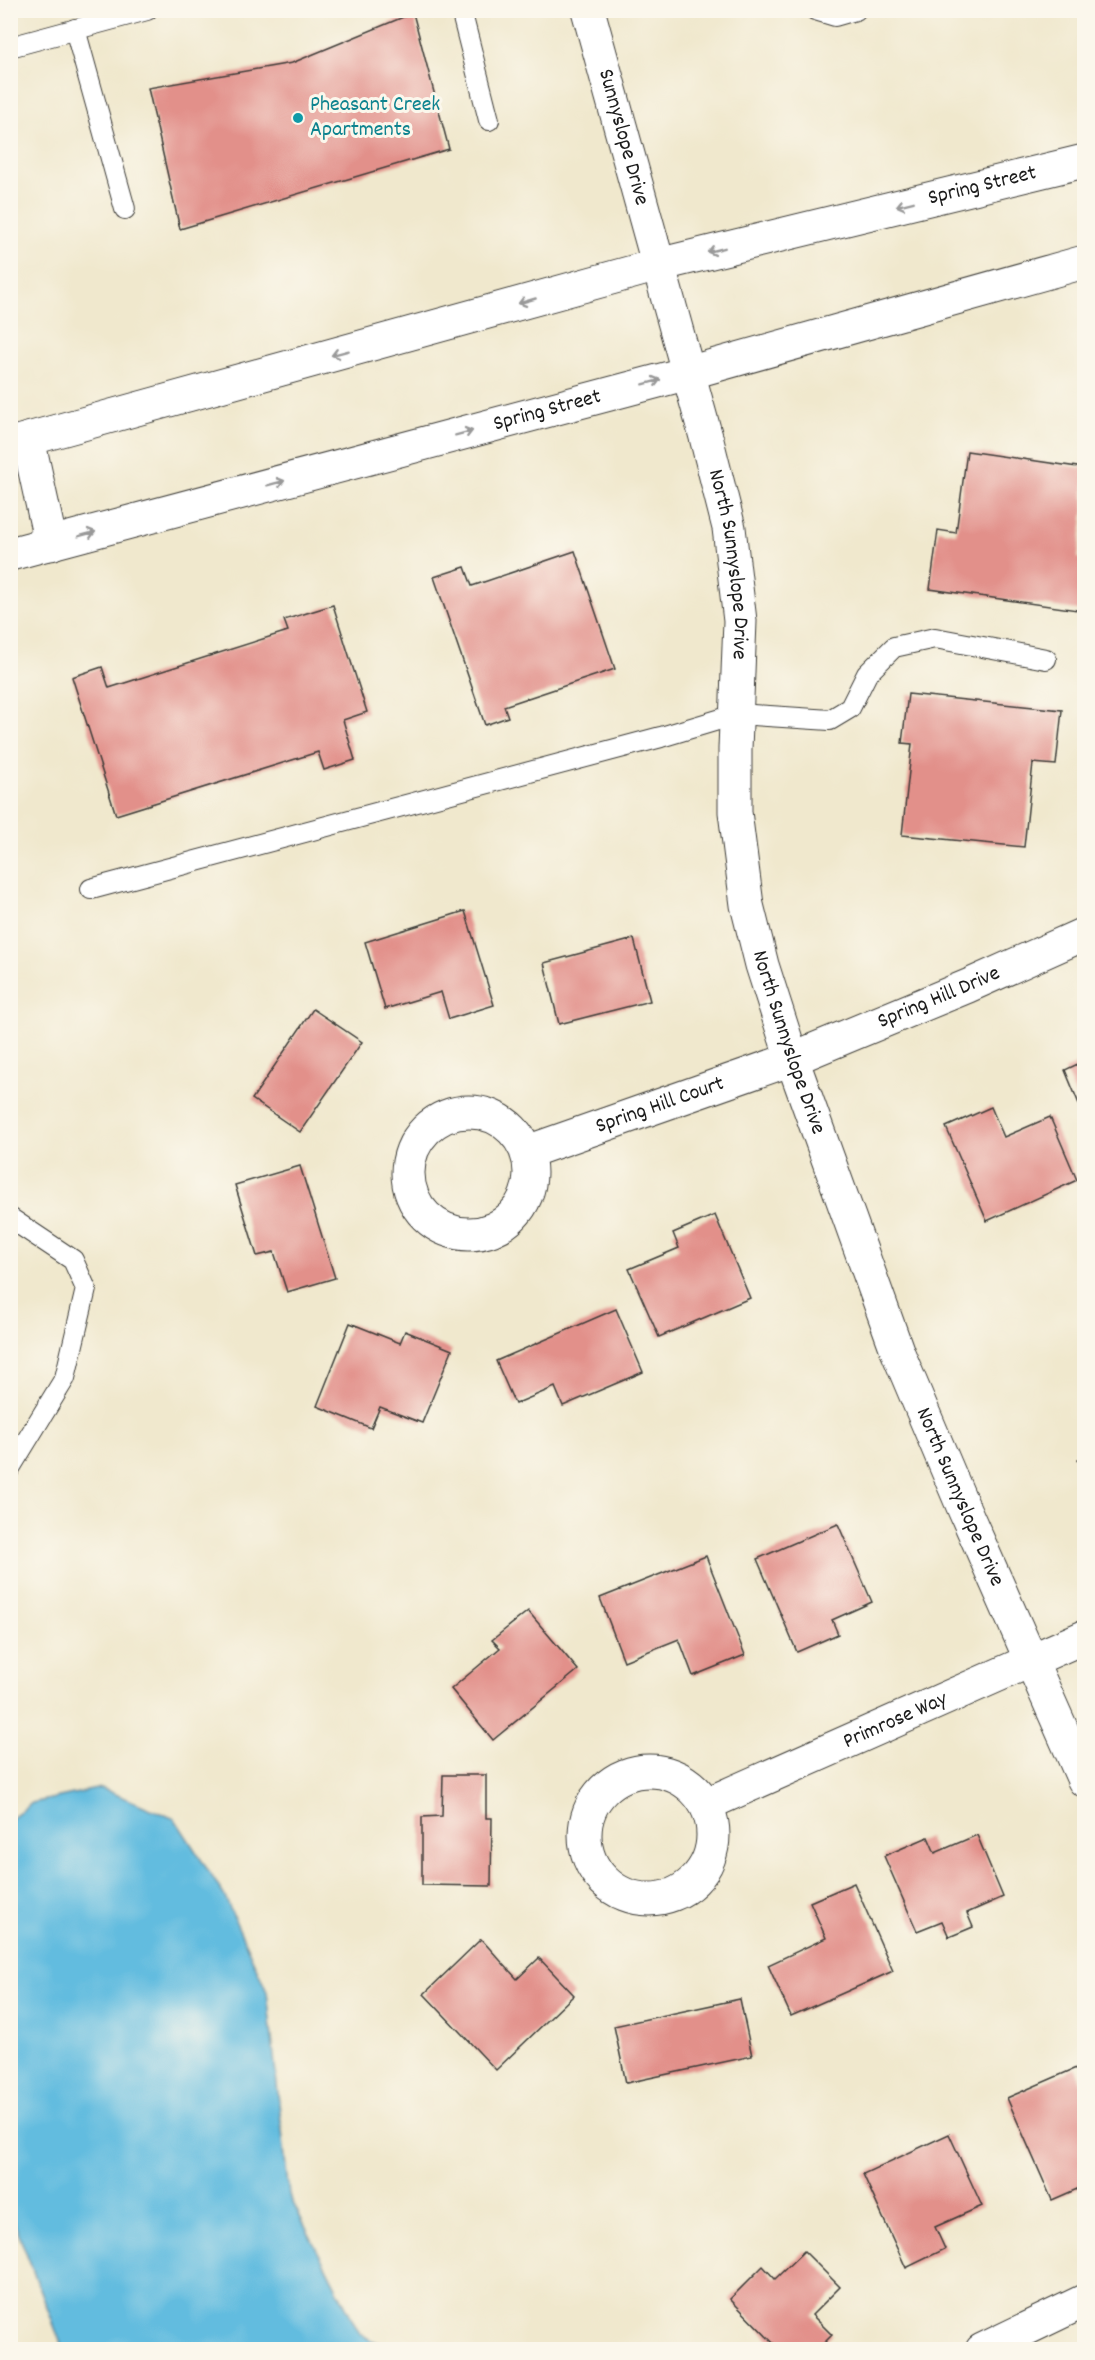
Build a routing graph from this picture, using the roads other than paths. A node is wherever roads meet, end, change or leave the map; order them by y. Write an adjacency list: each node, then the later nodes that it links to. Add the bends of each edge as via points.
1 (147, 10): 6 (lane)
2 (461, 10): 8 (lane)
3 (588, 10): 12 (street, Sunnyslope Drive)
4 (814, 10): 5 (lane, via 835,16)
5 (856, 10)
6 (75, 29): 7 (lane); 10 (lane)
7 (10, 46)
8 (489, 120)
9 (1084, 161): 12 (street, Spring Street, one-way to 12)
10 (124, 209)
11 (1084, 262): 13 (street, Spring Street)
12 (658, 264): 13 (street, North Sunnyslope Drive); 14 (street, Spring Street, one-way to 14)
13 (688, 373): 15 (street, Spring Street, one-way to 13); 18 (street, North Sunnyslope Drive, via 729,528 740,621)
14 (19, 442): 15 (street)
15 (51, 544): 16 (street, Spring Street)
16 (10, 554)
17 (1046, 659): 18 (lane, via 935,638 894,648 867,674 850,708 830,720)
18 (738, 714): 19 (lane); 21 (street, North Sunnyslope Drive, via 735,812 747,905)
19 (91, 889)
20 (1084, 934): 21 (street, Spring Hill Drive)
21 (792, 1059): 22 (street, Spring Hill Court); 26 (street, North Sunnyslope Drive, via 898,1353)
22 (527, 1152)
23 (10, 1218): 24 (lane, via 73,1260 86,1289 65,1377)
24 (10, 1468)
25 (1084, 1637): 26 (street, Primrose Way)
26 (1032, 1660): 27 (street, North Sunnyslope Drive); 28 (street, Primrose Way)
27 (1084, 1780)
28 (706, 1804)
29 (1084, 2301): 30 (street)
30 (982, 2349)

